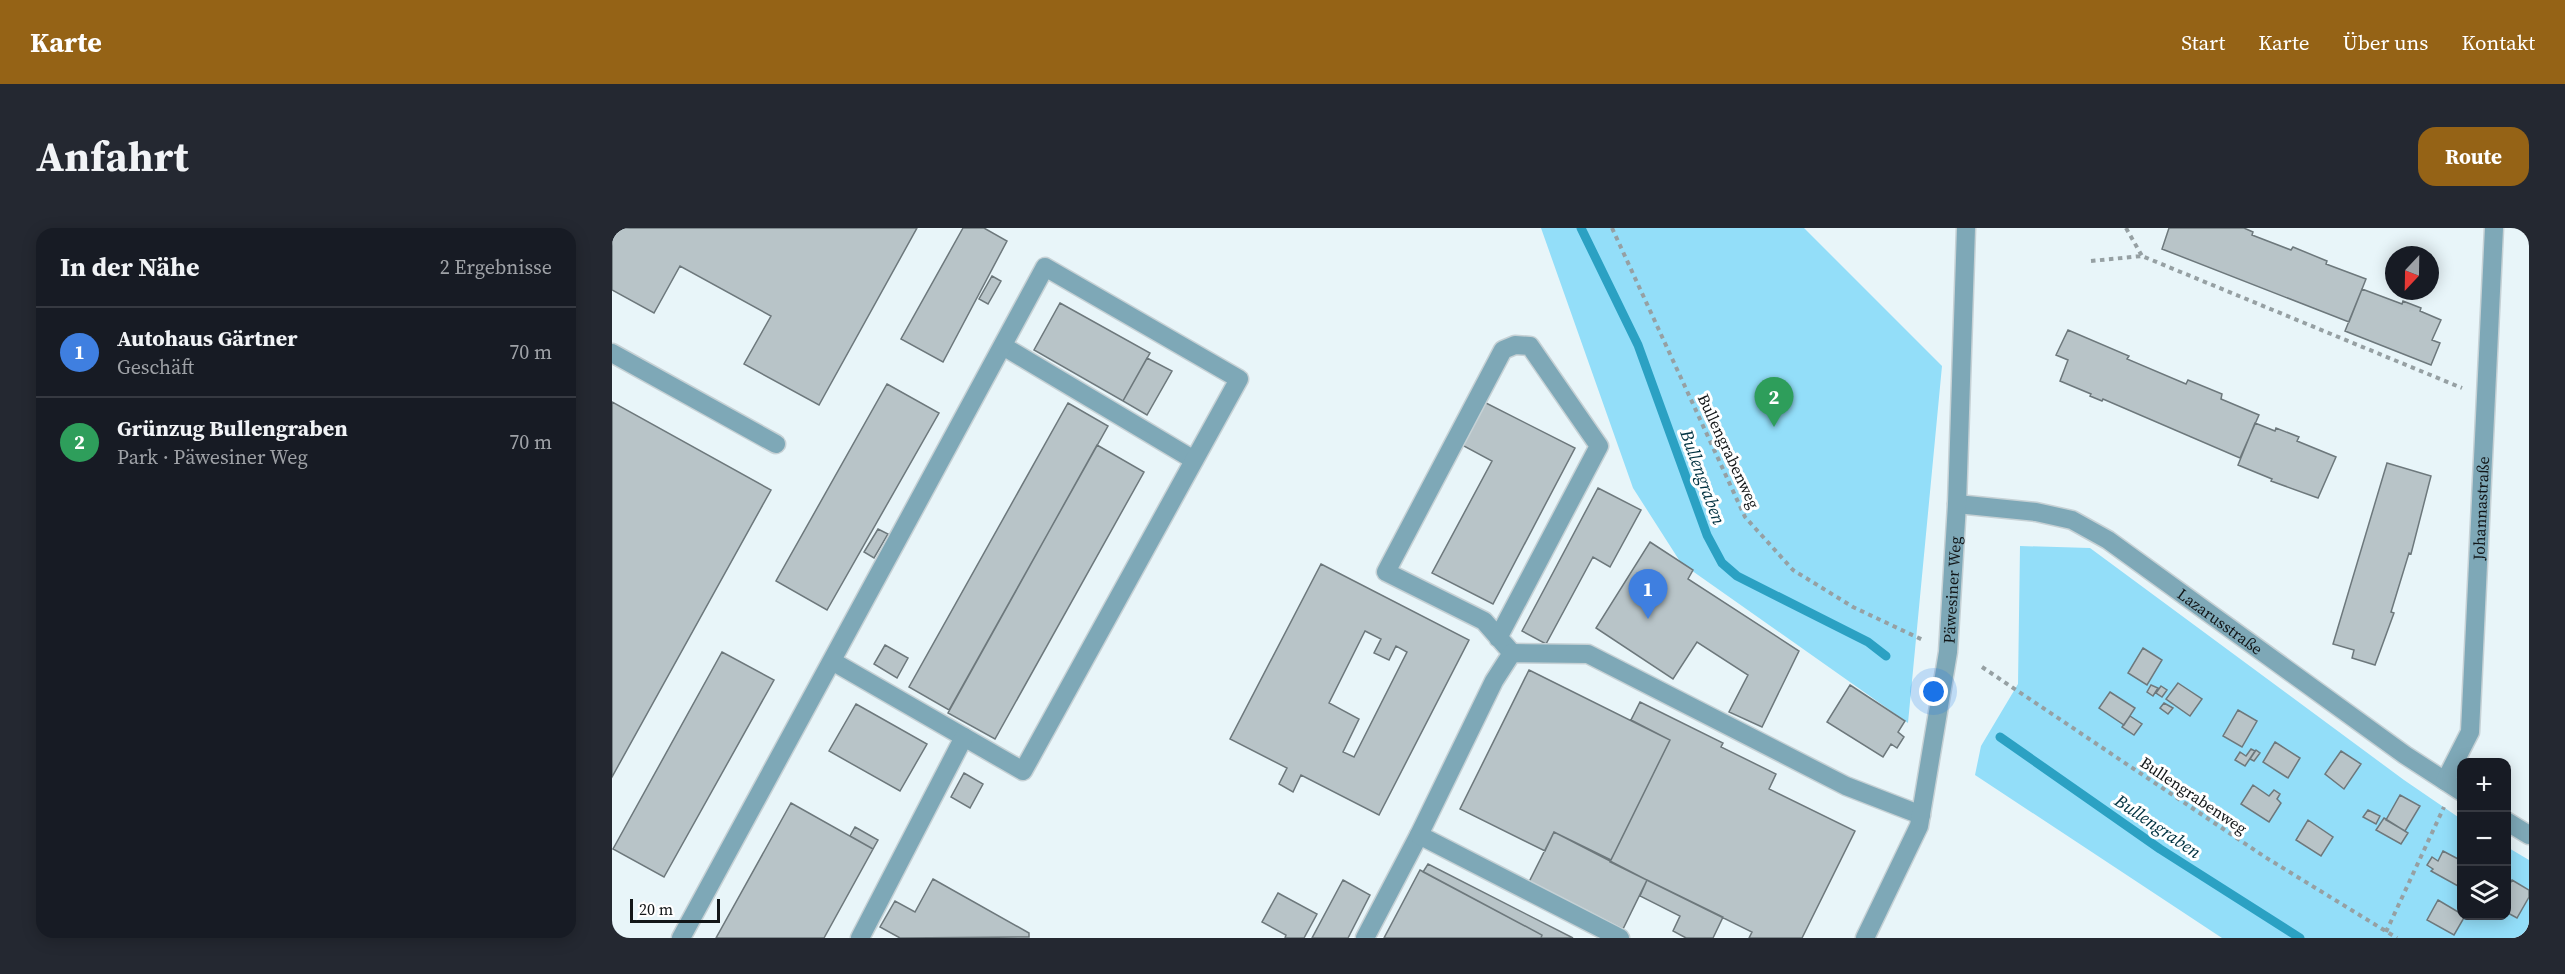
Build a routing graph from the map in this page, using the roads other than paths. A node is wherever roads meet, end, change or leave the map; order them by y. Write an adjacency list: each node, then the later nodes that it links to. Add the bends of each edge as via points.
1 (1966, 228): 7 (street, Päwesiner Weg)
2 (2494, 228): 12 (street, Johannastraße, via 2470,732)
3 (1003, 346): 6 (street); 6 (street, via 1046,267 1239,379); 10 (street)
4 (612, 354): 5 (street)
5 (776, 444)
6 (1194, 460): 11 (street, via 1023,771)
7 (1957, 504): 12 (street, Lazarusstraße, via 2072,520 2108,540); 14 (street, Päwesiner Weg, via 1948,652)
8 (1498, 638): 8 (street, via 1484,621 1386,572 1503,350 1515,345 1530,346 1599,446); 9 (street)
9 (1512, 653): 14 (street, via 1588,654 1846,786); 16 (street, via 1494,681)
10 (832, 661): 11 (street); 18 (street)
11 (964, 737): 19 (street)
12 (2445, 781): 13 (street, Lazarusstraße)
13 (2454, 797)
14 (1921, 815): 22 (street, Päwesiner Weg)
15 (2511, 824): 17 (street)
16 (1419, 835): 20 (street); 21 (street)
17 (2529, 835)
18 (681, 938)
19 (860, 938)
20 (1365, 938)
21 (1620, 938)
22 (1865, 938)

